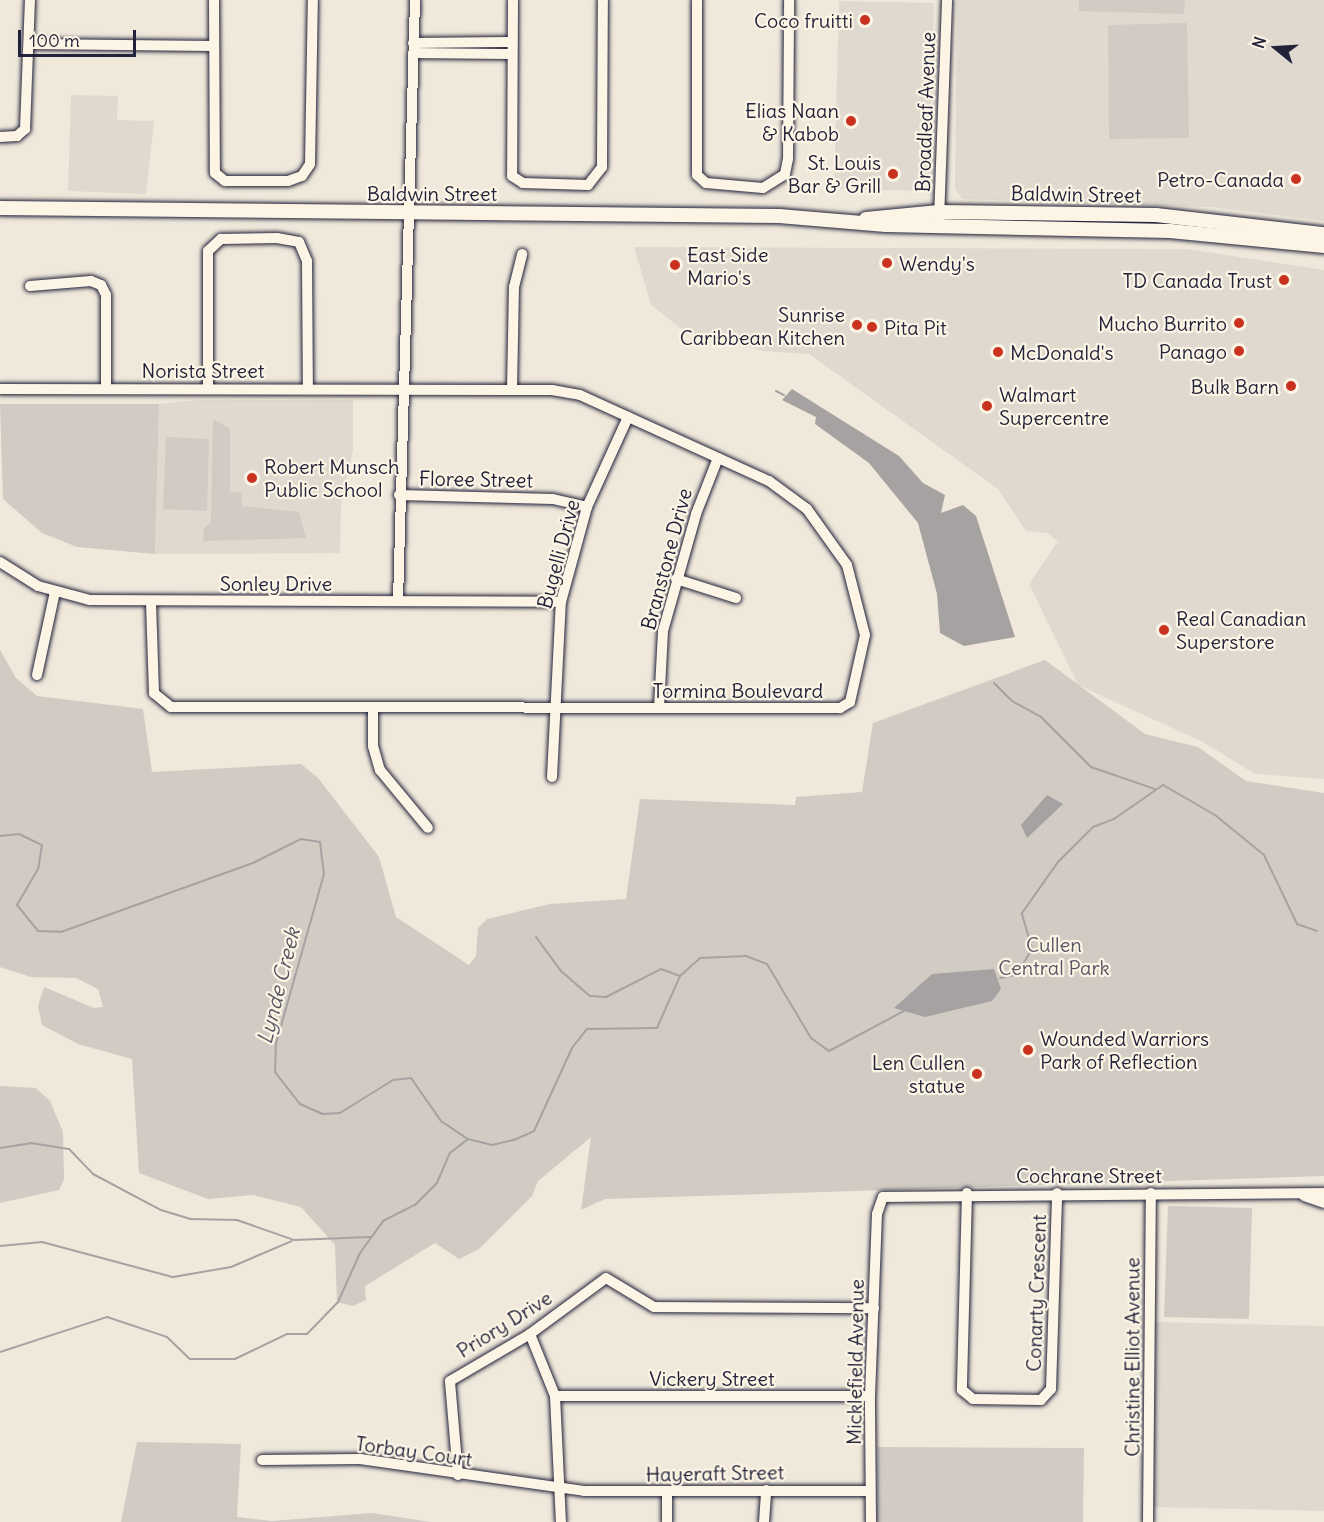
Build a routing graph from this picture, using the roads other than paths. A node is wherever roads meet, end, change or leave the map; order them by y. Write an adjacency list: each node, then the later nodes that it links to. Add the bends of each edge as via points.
1 (30, 0): 11 (street)
2 (214, 0): 12 (street)
3 (313, 0): 12 (street, via 310,165 302,176 288,181 225,181 215,172)
4 (415, 0): 13 (street)
5 (513, 0): 10 (street)
6 (603, 0): 14 (street, via 602,167 588,185 522,183 512,176)
7 (697, 0): 8 (street, via 697,175 706,183 763,188 777,184 787,166)
8 (789, 0)
9 (947, 0): 18 (street, Broadleaf Avenue)
10 (511, 42): 13 (street); 14 (street)
11 (30, 44): 12 (street); 15 (street, via 25,129 17,136)
12 (213, 46)
13 (413, 48): 14 (street); 17 (street)
14 (511, 54)
15 (0, 137)
16 (0, 208): 17 (main road, Baldwin Street)
17 (411, 212): 18 (main road, Baldwin Street); 26 (street)
18 (938, 219): 19 (main road, Baldwin Street)
19 (1323, 240)
20 (522, 254): 27 (street, via 514,287)
21 (30, 286): 23 (street, via 91,281 101,285 106,295)
22 (208, 387): 23 (street, Norista Street); 24 (street, Norista Street); 24 (street, via 208,251 221,239 277,238 299,242 306,261)
23 (106, 388): 25 (street, Norista Street)
24 (308, 388): 26 (street, Norista Street)
25 (0, 389)
26 (406, 390): 27 (street, Tormina Boulevard); 30 (street)
27 (512, 390): 28 (street, Tormina Boulevard, via 580,395)
28 (628, 417): 29 (street, Tormina Boulevard); 31 (street, Bugelli Drive)
29 (718, 458): 33 (street, Branstone Drive); 42 (street, Tormina Boulevard, via 789,494 823,526 857,588 862,656 850,702 840,708)
30 (399, 495): 31 (street, Floree Street, via 553,499); 37 (street)
31 (587, 507): 38 (street, Bugelli Drive)
32 (0, 562): 34 (street, Sonley Drive)
33 (676, 579): 35 (street); 42 (street, Branstone Drive, via 663,631)
34 (55, 592): 36 (street, Sonley Drive, via 90,600); 39 (street)
35 (736, 598)
36 (151, 601): 37 (street, Sonley Drive); 40 (street, Tormina Boulevard, via 154,693 159,702 171,707)
37 (398, 601): 38 (street, Sonley Drive)
38 (561, 602): 41 (street, Bugelli Drive)
39 (37, 675)
40 (373, 707): 41 (street, Tormina Boulevard); 44 (street, via 373,746 380,770)
41 (557, 708): 42 (street, Tormina Boulevard); 43 (street, Bugelli Drive)
42 (659, 708)
43 (552, 777)
44 (428, 828)
45 (967, 1193): 48 (street, Cochrane Street); 48 (street, Conarty Crescent, via 962,1390 973,1399 1030,1400 1041,1400 1051,1389); 50 (street, Cochrane Street, via 890,1194)
46 (1151, 1193): 48 (street, Cochrane Street); 49 (street, Cochrane Street); 66 (street, Christine Elliot Avenue)
47 (1324, 1193): 49 (street, Cochrane Street)
48 (1057, 1194)
49 (1303, 1196): 51 (street, Cochrane Street)
50 (879, 1203): 52 (street, Micklefield Avenue)
51 (1324, 1203)
52 (874, 1308): 53 (street, Priory Drive, via 654,1307 606,1278); 55 (street, Micklefield Avenue)
53 (530, 1334): 54 (street); 57 (street, Priory Drive, via 450,1381)
54 (555, 1396): 55 (street, Vickery Street); 58 (street)
55 (870, 1396): 61 (street, Micklefield Avenue)
56 (262, 1461): 57 (street, Torbay Court, via 360,1459)
57 (458, 1475): 58 (street, Torbay Court)
58 (561, 1490): 60 (street, Hayeraft Street); 62 (street)
59 (766, 1490): 60 (street, Hayeraft Street); 61 (street, Hayeraft Street); 64 (street)
60 (667, 1491): 63 (street)
61 (870, 1491): 65 (street, Micklefield Avenue)
62 (561, 1522)
63 (667, 1522)
64 (764, 1522)
65 (871, 1522)
66 (1148, 1522)

